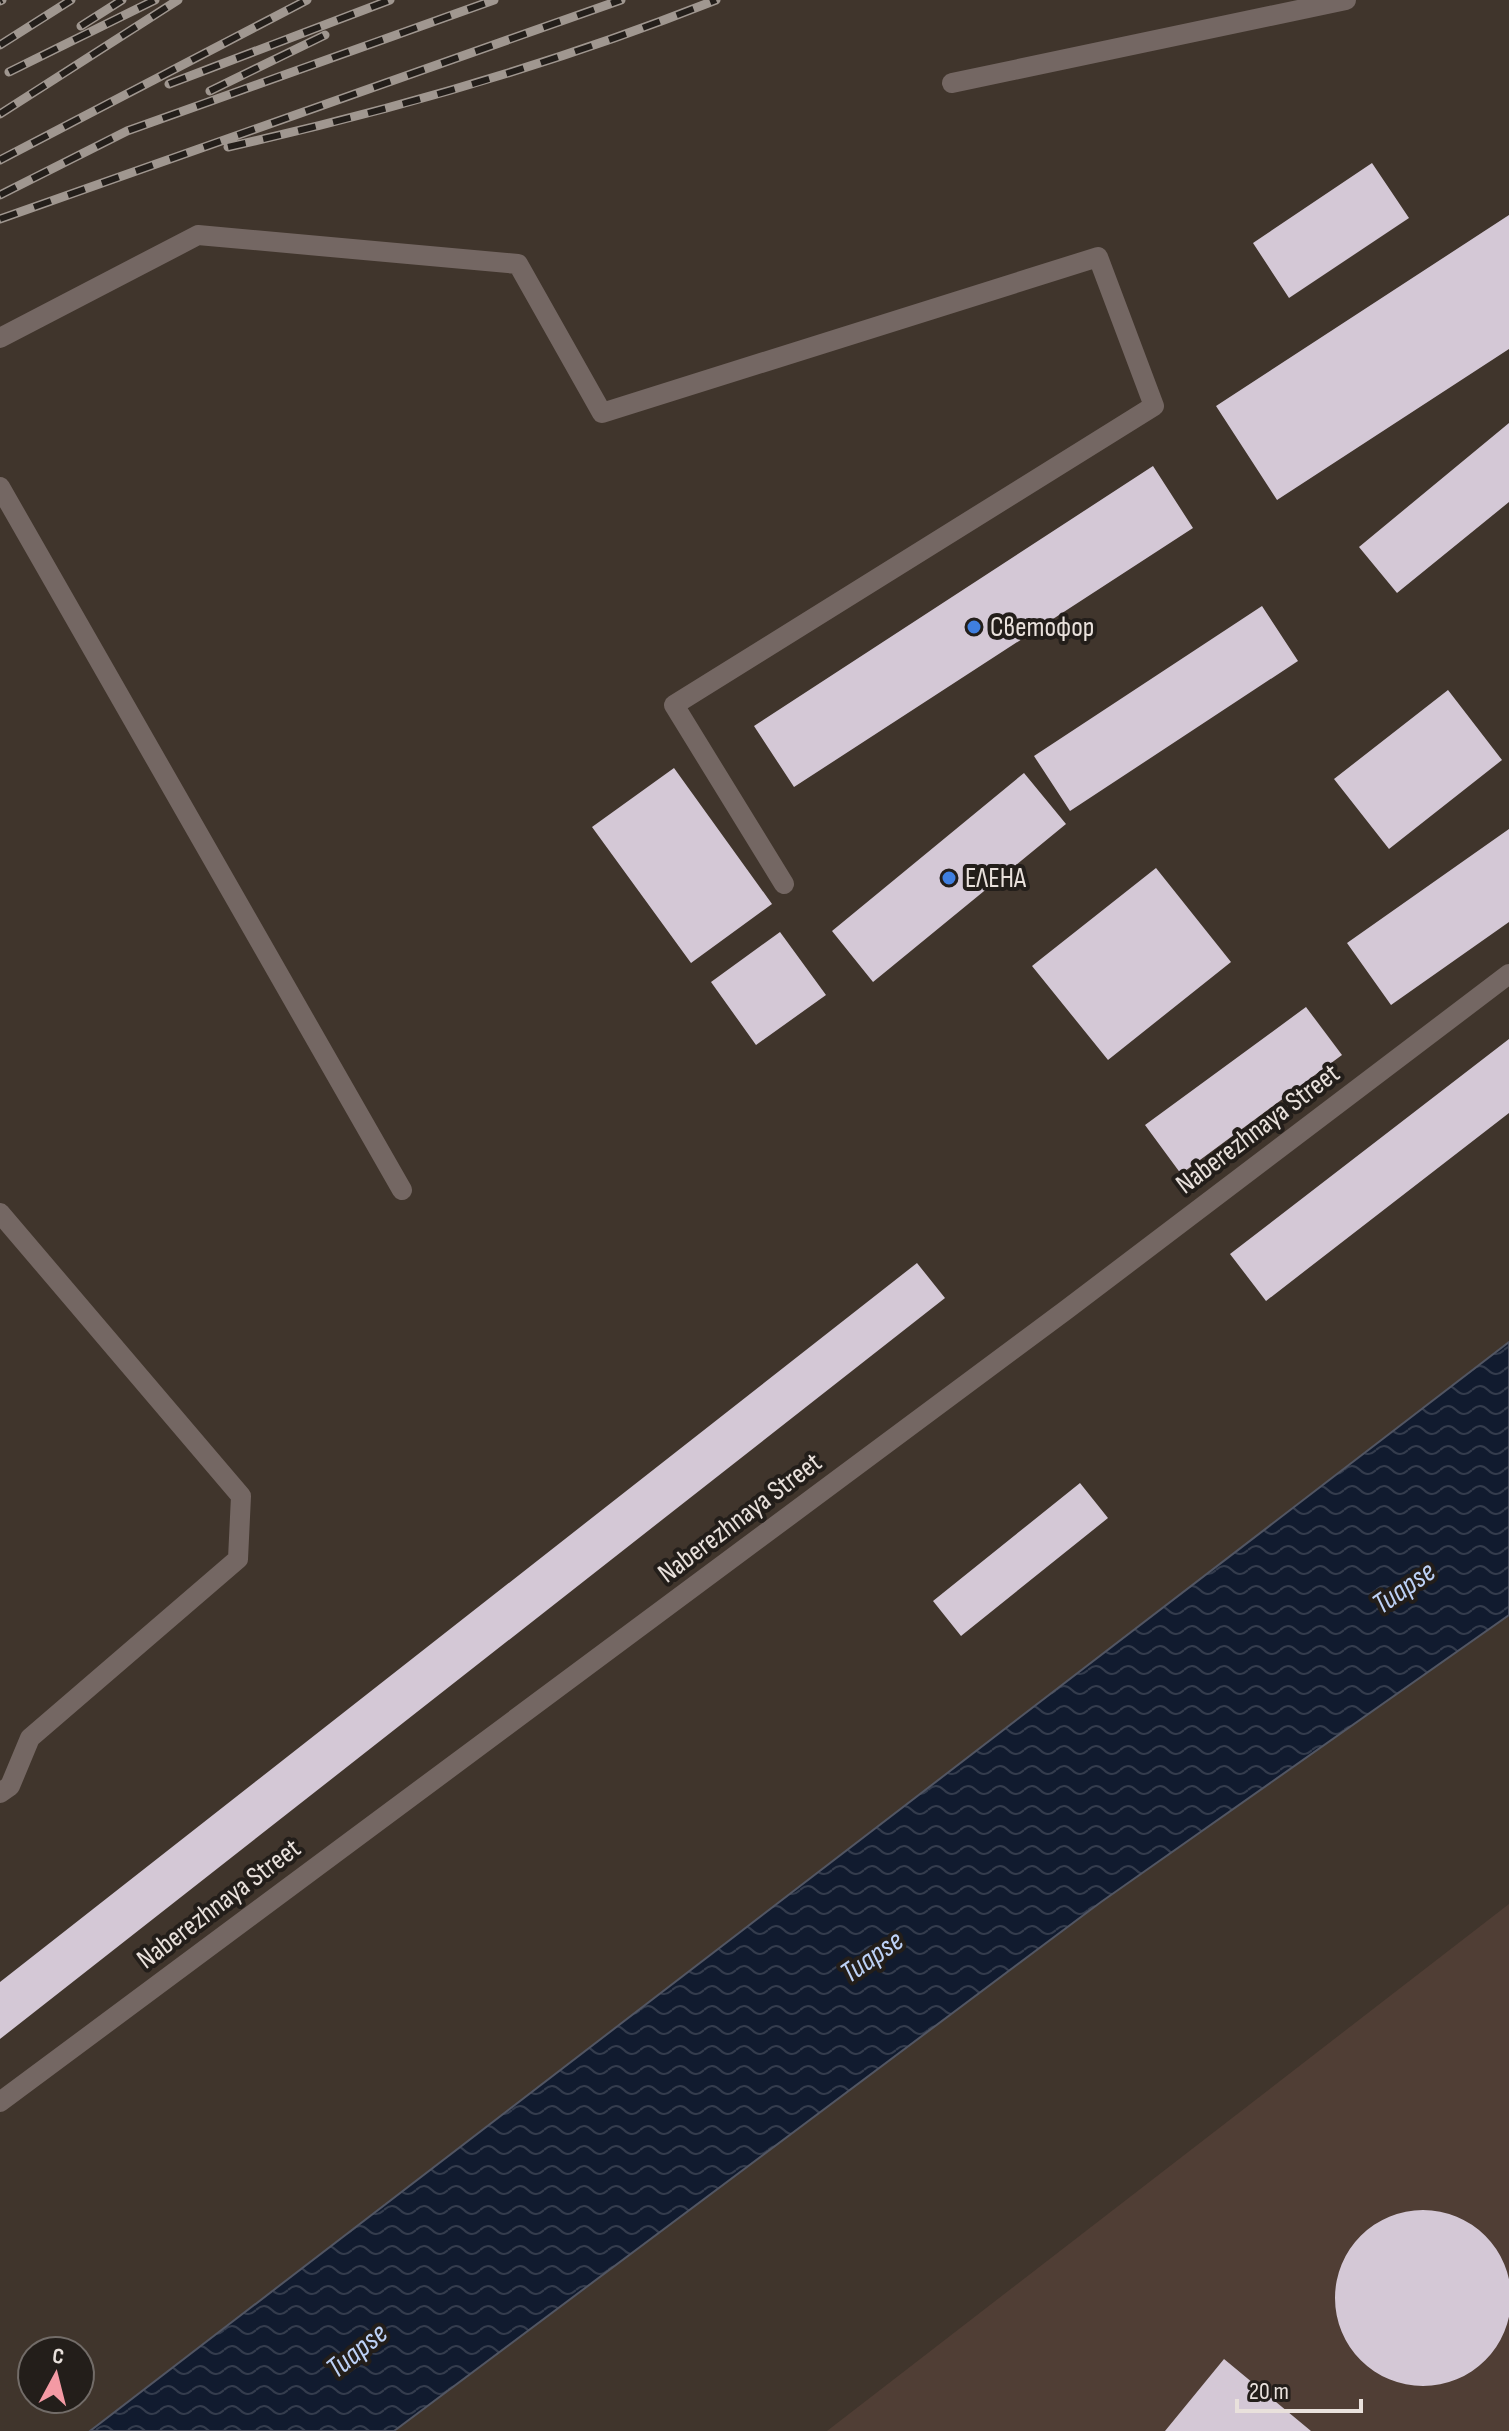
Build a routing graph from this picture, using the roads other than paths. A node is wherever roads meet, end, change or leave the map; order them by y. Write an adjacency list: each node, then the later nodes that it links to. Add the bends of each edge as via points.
1 (1346, 0): 2 (street)
2 (952, 83)
3 (0, 338): 5 (street, via 198,235 518,264 602,413 1098,257 1154,406 674,705)
4 (0, 487): 7 (street)
5 (784, 884)
6 (1509, 974): 10 (street, Naberezhnaya Street)
7 (402, 1190)
8 (0, 1213): 9 (street, via 241,1496 238,1559 30,1738 10,1786)
9 (0, 1793)
10 (0, 2102)

